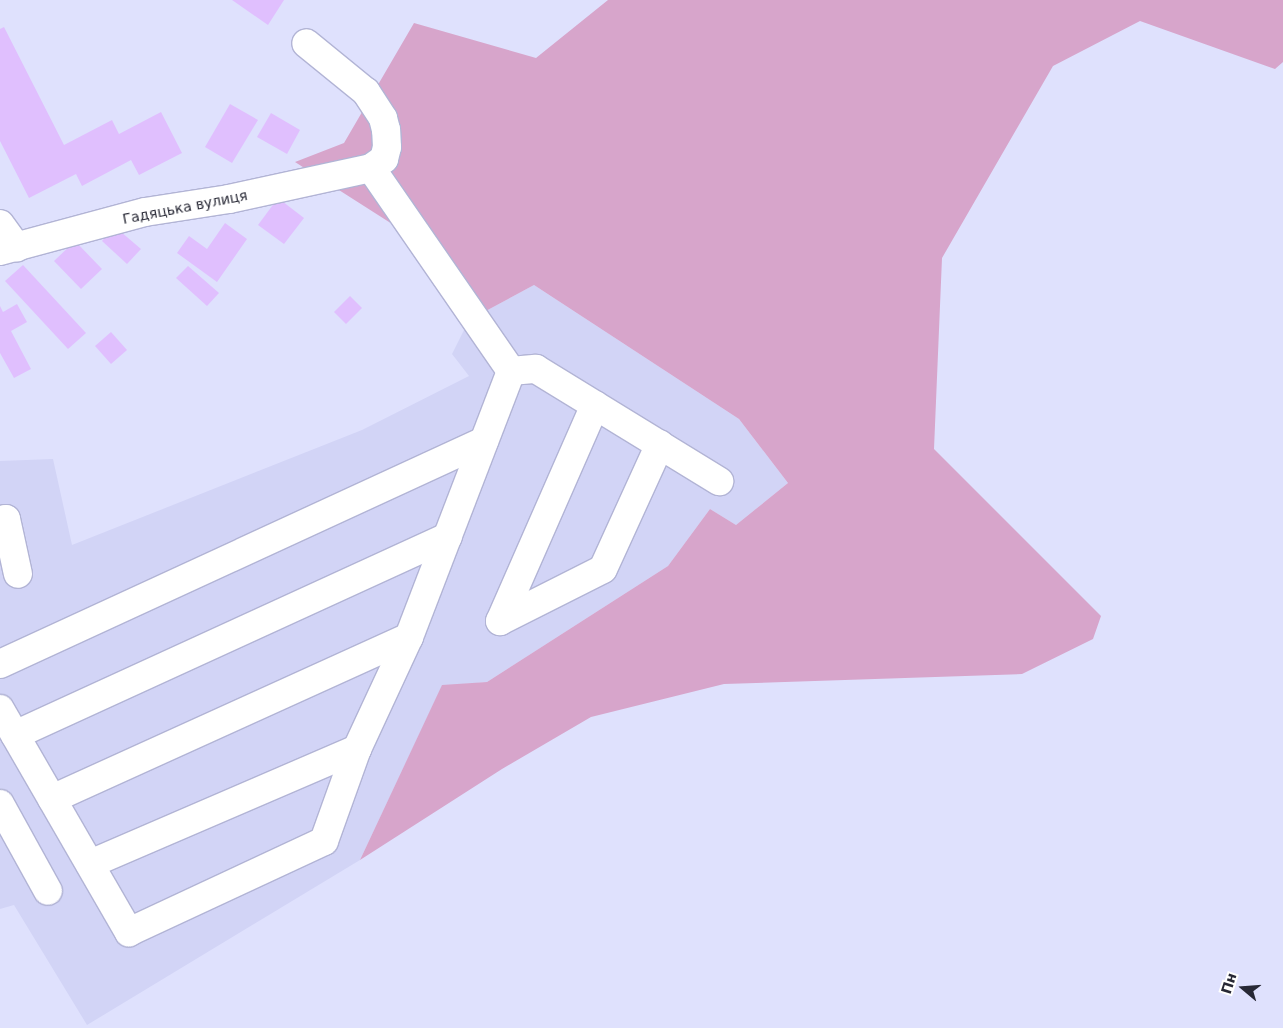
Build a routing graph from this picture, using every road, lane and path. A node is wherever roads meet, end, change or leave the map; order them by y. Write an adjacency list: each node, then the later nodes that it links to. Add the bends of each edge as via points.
1 (306, 43): 2 (street, via 366,92 383,118 387,146 384,159)
2 (371, 168): 4 (street, Гадяцька вулиця, via 229,199 145,212); 5 (street)
3 (0, 224): 4 (street)
4 (8, 249)
5 (511, 370): 6 (street, via 536,369); 7 (street)
6 (595, 405): 8 (street); 8 (street, via 500,621 603,569)
7 (484, 441): 11 (street); 14 (street)
8 (660, 444): 9 (street)
9 (719, 480)
10 (0, 520): 12 (street, via 6,519)
11 (448, 537): 13 (street); 16 (street)
12 (18, 574)
13 (409, 637): 17 (street); 18 (street)
14 (0, 664)
15 (0, 709): 16 (street)
16 (15, 735): 18 (street)
17 (357, 749): 20 (street); 20 (street, via 324,841 129,932)
18 (52, 799): 20 (street)
19 (0, 804): 21 (street)
20 (90, 864)
21 (48, 891)

